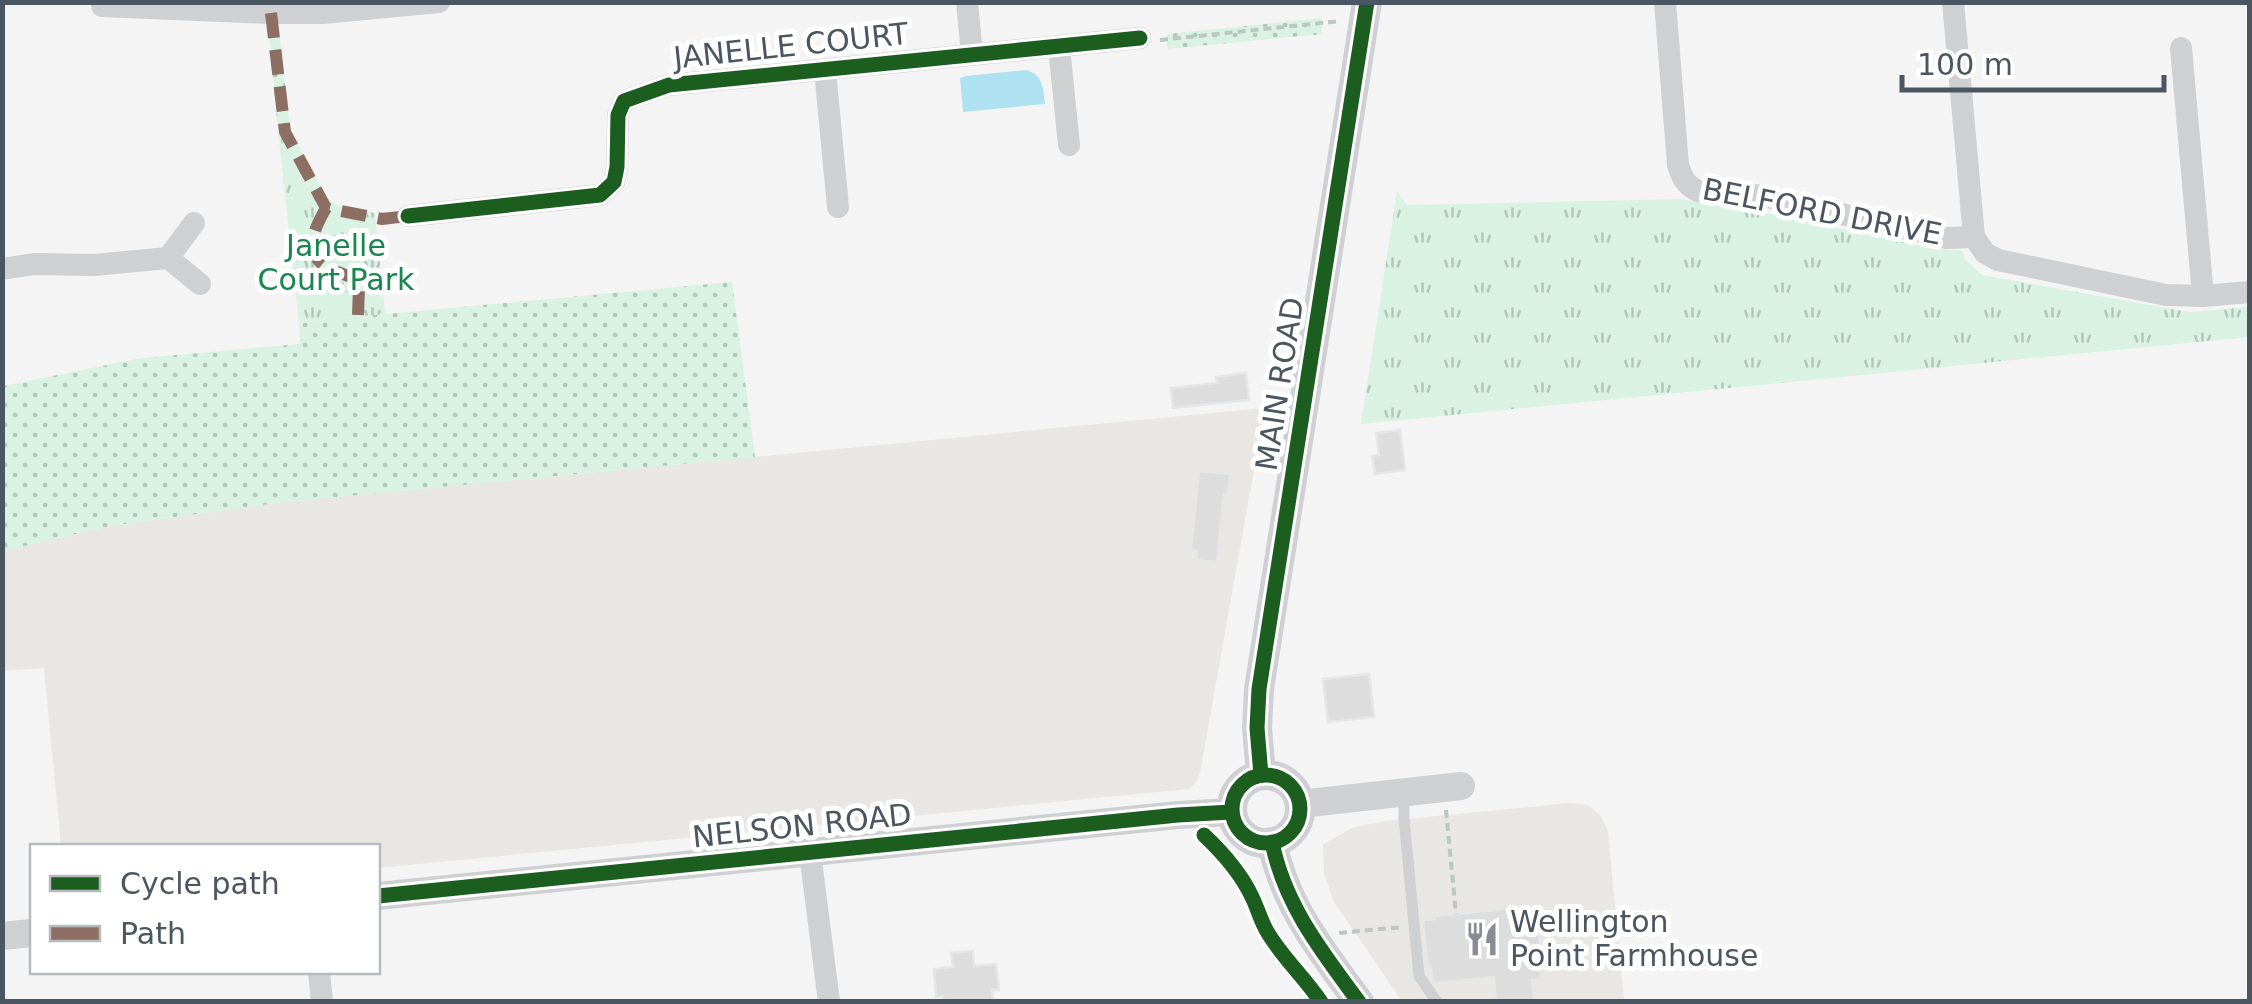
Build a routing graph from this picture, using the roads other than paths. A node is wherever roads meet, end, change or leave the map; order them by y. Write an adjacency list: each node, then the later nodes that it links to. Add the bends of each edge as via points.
1 (438, 2): 6 (street, via 306,13)
2 (967, 2): 10 (street)
3 (1367, 2): 22 (main road, MAIN ROAD, via 1259,689)
4 (1665, 2): 16 (street, BELFORD DRIVE, via 1678,165 1689,187)
5 (1953, 2): 16 (street)
6 (102, 6)
7 (1140, 38): 8 (street, JANELLE COURT)
8 (1058, 47): 10 (street, JANELLE COURT); 12 (street)
9 (2181, 48): 21 (street)
10 (972, 55): 11 (street, JANELLE COURT)
11 (825, 70): 13 (street); 14 (street, JANELLE COURT, via 669,85 624,100 614,182 600,195)
12 (1070, 145)
13 (838, 208)
14 (408, 216)
15 (194, 223): 17 (street)
16 (1974, 238): 21 (street, BELFORD DRIVE, via 1998,260 2166,295)
17 (168, 258): 18 (street); 19 (street)
18 (2, 270)
19 (200, 284)
20 (2250, 292): 21 (street, BELFORD DRIVE)
21 (2203, 296)
22 (1261, 775): 25 (main road, via 1282,778); 26 (main road, via 1236,792)
23 (1404, 793): 24 (street); 25 (street); 36 (lane, via 1419,976)
24 (1454, 798)
25 (1300, 804): 27 (main road, via 1296,824)
26 (1231, 812): 27 (main road, via 1240,832); 28 (street, NELSON ROAD)
27 (1272, 842): 35 (main road, via 1290,900)
28 (810, 853): 29 (street, NELSON ROAD); 34 (street)
29 (380, 896)
30 (30, 933): 31 (street)
31 (2, 936)
32 (319, 974): 33 (street)
33 (322, 1002)
34 (829, 1002)
35 (1359, 1002)
36 (1437, 1002)

